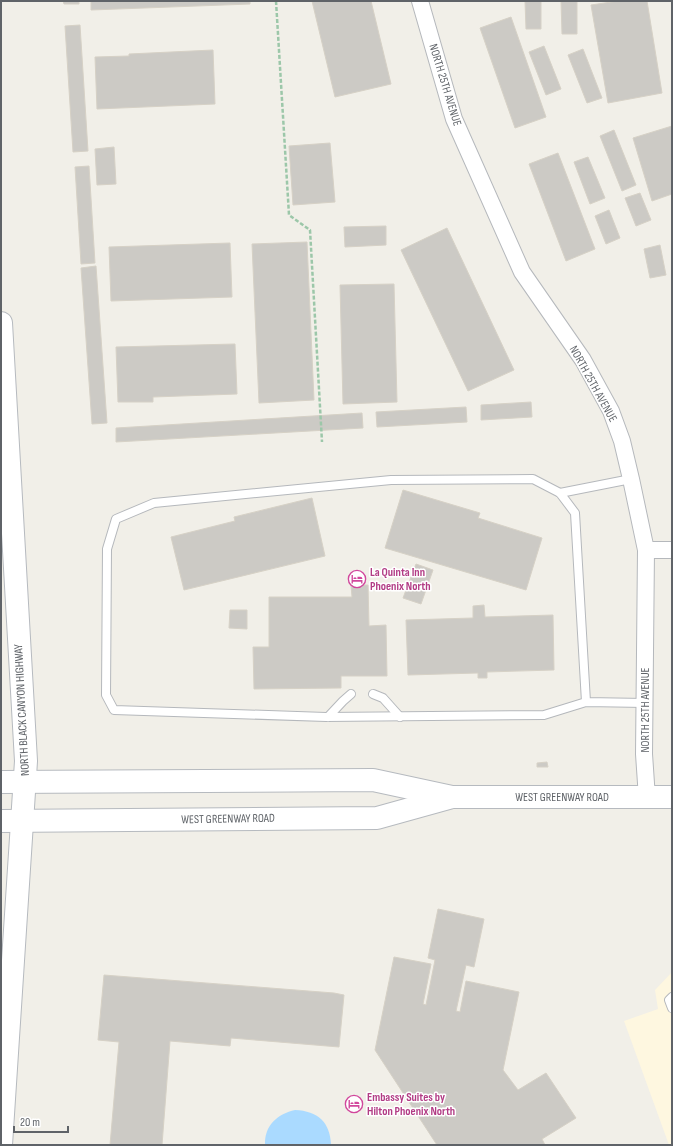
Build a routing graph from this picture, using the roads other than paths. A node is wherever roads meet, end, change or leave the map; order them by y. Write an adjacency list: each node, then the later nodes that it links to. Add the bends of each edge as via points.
1 (420, 1): 3 (street, NORTH 25TH AVENUE, via 454,119 522,272 583,360 611,411)
2 (1, 323): 14 (main road, NORTH BLACK CANYON HIGHWAY, via 26,761)
3 (632, 480): 4 (lane); 5 (street, NORTH 25TH AVENUE)
4 (560, 493): 9 (lane, via 575,513); 11 (lane, via 533,480 391,480 154,503 116,519 107,549 106,695 114,710)
5 (646, 550): 6 (street); 10 (street, NORTH 25TH AVENUE)
6 (672, 550)
7 (351, 694): 11 (lane)
8 (373, 694): 12 (lane, via 383,698)
9 (586, 702): 10 (lane); 12 (lane, via 544,715)
10 (645, 703): 17 (street, NORTH 25TH AVENUE, via 644,754)
11 (328, 717): 12 (lane)
12 (400, 717)
13 (1, 782): 14 (main road, WEST GREENWAY ROAD)
14 (25, 782): 15 (main road, WEST GREENWAY ROAD, via 372,780); 19 (main road, NORTH BLACK CANYON HIGHWAY)
15 (452, 797): 17 (main road, WEST GREENWAY ROAD); 19 (main road, WEST GREENWAY ROAD, via 376,818)
16 (672, 797): 17 (main road, WEST GREENWAY ROAD)
17 (647, 798)
18 (1, 821): 19 (main road, WEST GREENWAY ROAD)
19 (23, 821): 22 (main road, NORTH BLACK CANYON HIGHWAY)
20 (672, 997): 21 (lane, via 669,1000)
21 (672, 1008)
22 (1, 1145)

